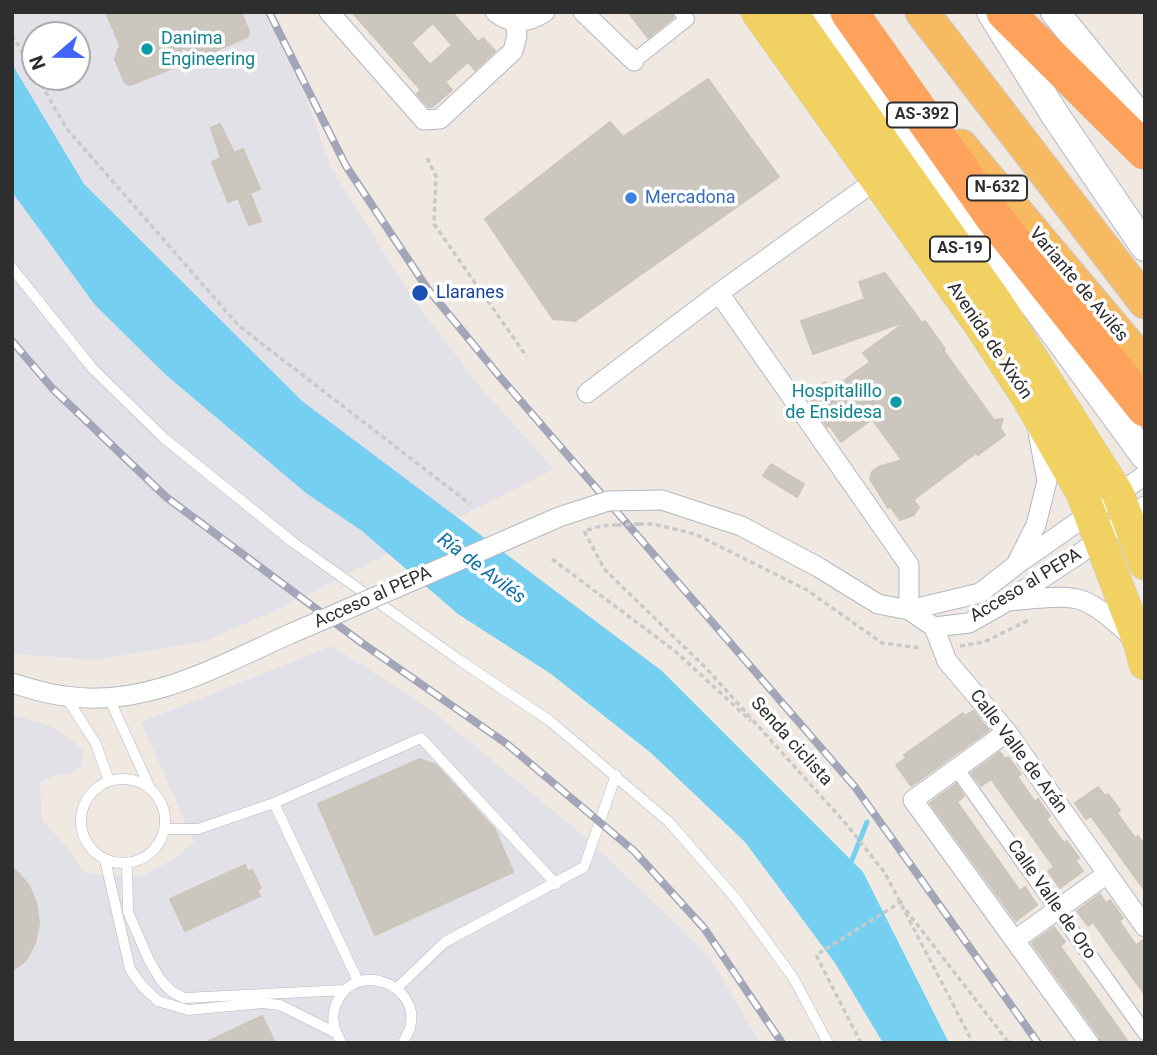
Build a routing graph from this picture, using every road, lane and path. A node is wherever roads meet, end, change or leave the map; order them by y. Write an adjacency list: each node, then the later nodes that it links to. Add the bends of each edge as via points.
1 (329, 12): 15 (street, via 424,120 440,119 513,51)
2 (495, 12): 15 (street)
3 (545, 12): 15 (street, via 532,21)
4 (583, 12): 16 (street)
5 (681, 12): 16 (street, via 687,19)
6 (757, 12): 21 (main road, Avenida de Xixón / AS-19)
7 (791, 12): 35 (main road, Avenida de Xixón / AS-19, via 997,303)
8 (820, 12): 32 (main road)
9 (831, 12): 22 (main road)
10 (850, 12): 22 (highway, AS-392); 28 (highway, Variante de Avilés / N-632)
11 (922, 12): 26 (highway, N-632)
12 (992, 12): 23 (main road)
13 (1005, 12): 19 (highway)
14 (1055, 12): 18 (main road)
15 (516, 22)
16 (634, 61)
17 (45, 91): 34 (path, via 67,129 239,326)
18 (1145, 123)
19 (1145, 151)
20 (428, 158): 27 (path, via 436,176 434,223)
21 (876, 180): 25 (street); 30 (main road, Avenida de Xixón / AS-19)
22 (995, 219): 31 (highway, AS-392)
23 (1145, 247)
24 (12, 268): 51 (lane, via 93,369 165,439 295,543 550,721)
25 (719, 293): 29 (street); 42 (street, via 909,565)
26 (1145, 302)
27 (527, 357)
28 (1145, 365)
29 (587, 393)
30 (1029, 400): 37 (main road, Avenida de Xixón / AS-19, via 1080,489); 40 (street, via 1046,481 1036,526)
31 (1145, 408)
32 (1145, 456)
33 (1145, 475): 35 (street)
34 (470, 504)
35 (1130, 506): 37 (street); 37 (street); 39 (main road, Avenida de Xixón / AS-19)
36 (639, 524): 48 (path, Senda ciclista, bridge, via 584,531 605,570 706,668)
37 (1095, 526): 40 (street); 41 (street, Acceso al PEPA); 44 (main road, Avenida de Xixón / AS-19)
38 (552, 559): 48 (path, via 675,651)
39 (1145, 564)
40 (1016, 565): 42 (street, via 980,593)
41 (1006, 601): 43 (street, Acceso al PEPA, via 969,623); 44 (street, via 1081,600 1107,615)
42 (909, 610): 43 (street, Acceso al PEPA); 47 (street, Acceso al PEPA, bridge, via 878,604 741,526 662,500 608,501 559,517 189,678 151,692)
43 (934, 627): 49 (street, Calle Valle de Arán, via 947,661)
44 (1142, 655)
45 (12, 683): 46 (street, Acceso al PEPA)
46 (65, 696): 47 (street, Acceso al PEPA); 52 (lane, via 96,744)
47 (109, 698): 53 (lane)
48 (763, 732): 60 (path, Senda ciclista, via 851,830)
49 (1007, 732): 50 (street); 58 (street, Calle Valle de Arán)
50 (956, 768): 61 (street, Calle Valle de Oro); 63 (street, via 913,800)
51 (616, 775): 59 (lane, via 584,867); 71 (lane, via 669,822 736,899 794,979)
52 (109, 781): 53 (lane, via 138,781); 56 (lane, via 96,788 81,812 85,840)
53 (151, 789): 55 (lane, via 163,807)
54 (274, 803): 55 (lane, via 198,829); 59 (lane, via 421,738); 64 (lane)
55 (165, 829): 57 (lane, via 151,854)
56 (105, 860): 57 (lane); 67 (lane, via 130,969 158,1001 188,1010 280,1005)
57 (127, 864): 66 (lane, via 128,912 149,960 171,991 184,998)
58 (1107, 874): 61 (street); 62 (street, Calle Valle de Arán)
59 (556, 884): 65 (lane, via 445,942)
60 (901, 902): 72 (path, via 816,955); 73 (path, Senda ciclista); 74 (path)
61 (1057, 910): 63 (street); 68 (street, Calle Valle de Oro)
62 (1145, 927)
63 (1014, 940): 75 (street)
64 (358, 981): 65 (lane, via 379,979); 66 (lane)
65 (397, 988): 70 (lane, via 409,1005 411,1026)
66 (345, 990): 67 (lane, via 332,1012)
67 (334, 1032): 69 (lane)
68 (1145, 1032)
69 (342, 1043)
70 (403, 1043)
71 (828, 1043)
72 (861, 1043)
73 (973, 1043)
74 (1009, 1043)
75 (1088, 1043)

